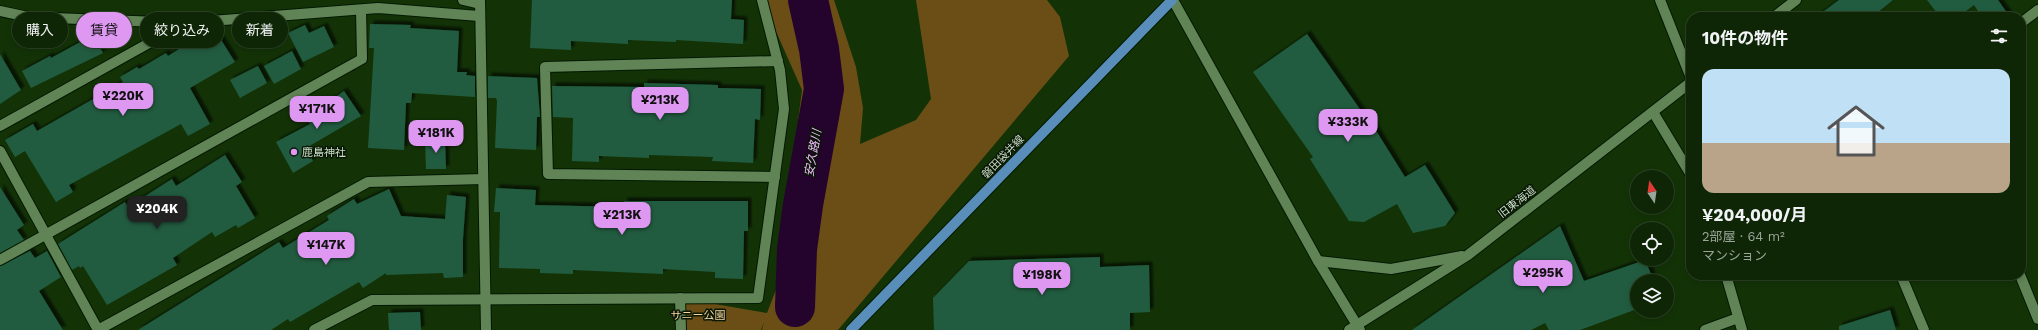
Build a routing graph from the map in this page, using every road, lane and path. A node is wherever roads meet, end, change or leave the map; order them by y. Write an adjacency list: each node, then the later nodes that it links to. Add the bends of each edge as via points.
1 (463, 0): 6 (street)
2 (762, 0): 16 (street)
3 (1172, 0): 28 (street); 41 (main road, 磐田袋井線)
4 (1660, 0): 17 (street)
5 (1796, 0): 10 (street)
6 (480, 2): 11 (street)
7 (362, 10): 11 (street, via 378,8); 13 (street); 25 (street, via 362,59)
8 (2038, 10): 12 (street)
9 (0, 11): 14 (street, via 28,17)
10 (1780, 12)
11 (479, 16): 24 (street)
12 (2026, 19)
13 (224, 20)
14 (140, 21)
15 (140, 48): 20 (street)
16 (778, 60): 23 (street, via 784,109); 23 (street, via 545,67 548,174)
17 (1686, 65)
18 (1686, 86): 19 (street, 旧東海道)
19 (1653, 112): 22 (street); 26 (street, 旧東海道)
20 (0, 126)
21 (0, 151): 25 (street)
22 (1686, 167)
23 (775, 177): 32 (street, via 758,298)
24 (483, 179): 33 (street); 37 (street, via 368,182)
25 (47, 236): 27 (street); 37 (street)
26 (1468, 255): 28 (street, via 1391,268); 36 (street, 旧東海道)
27 (0, 260)
28 (1318, 261): 36 (street)
29 (1727, 280): 34 (street)
30 (1903, 280): 44 (street)
31 (2022, 280): 35 (street)
32 (680, 298): 33 (street); 40 (street)
33 (485, 300): 38 (street, via 372,300); 39 (street)
34 (1738, 318): 42 (street); 43 (street)
35 (2038, 319)
36 (1355, 328)
37 (98, 330)
38 (314, 330)
39 (486, 330)
40 (681, 330)
41 (851, 330)
42 (1705, 330)
43 (1742, 330)
44 (1924, 330)

